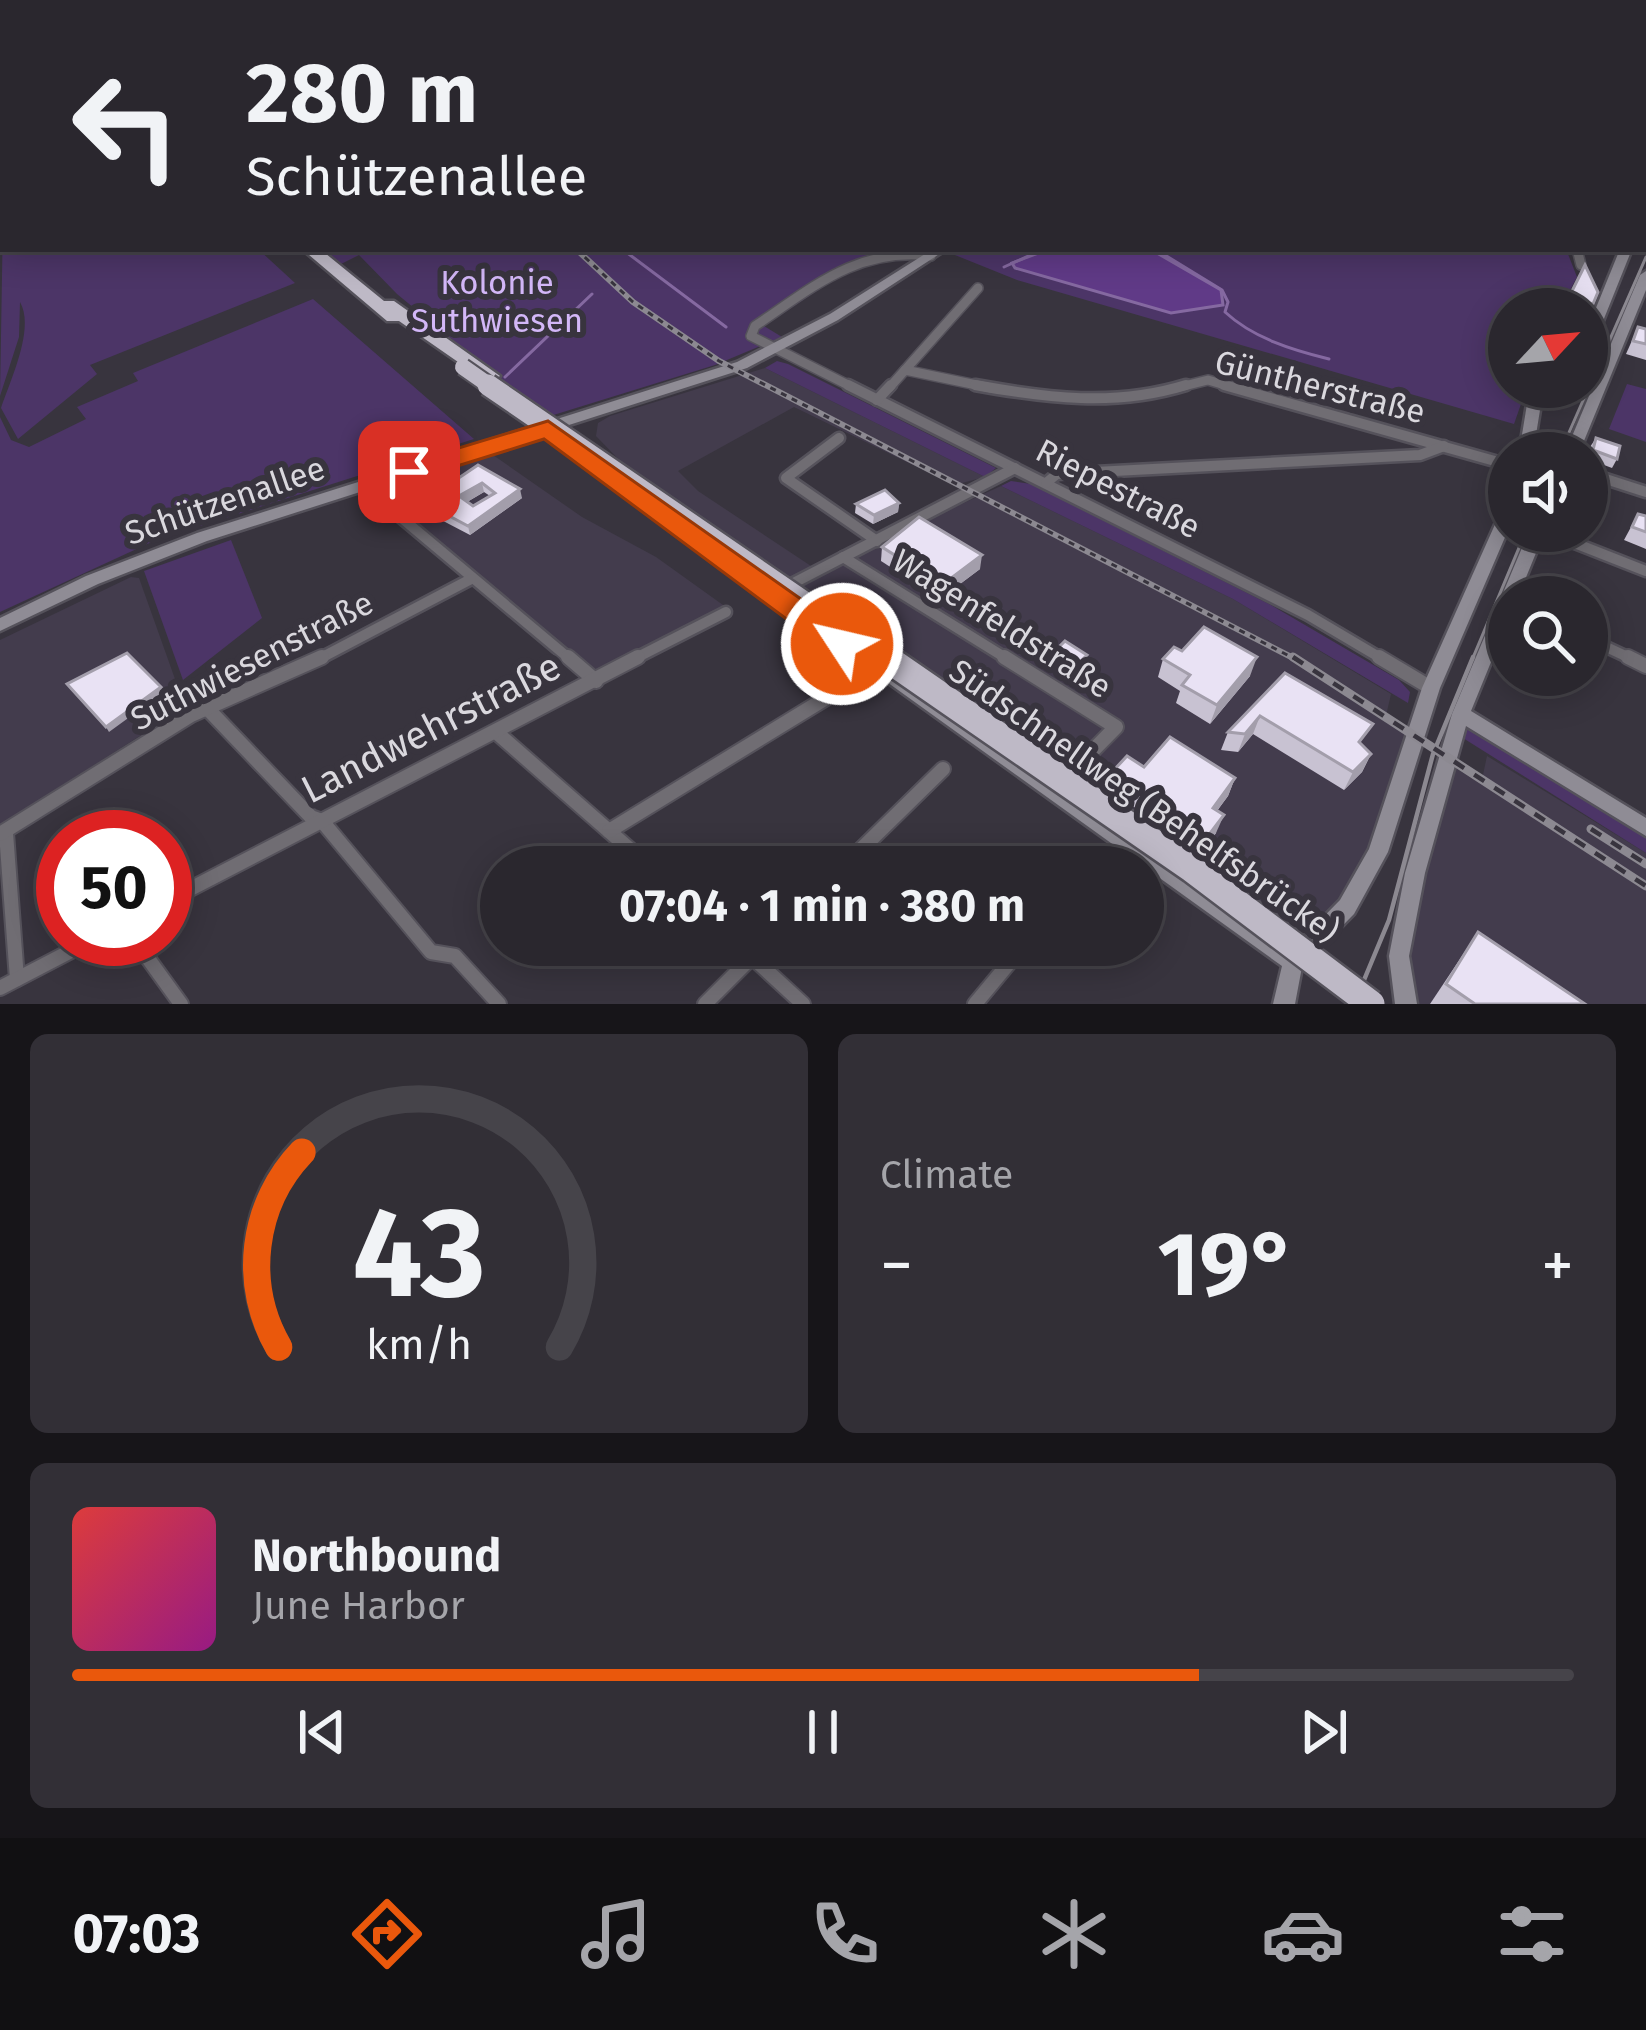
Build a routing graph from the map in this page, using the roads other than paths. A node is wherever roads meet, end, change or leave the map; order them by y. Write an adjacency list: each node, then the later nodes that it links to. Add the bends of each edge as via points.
1 (880, 252): 11 (street, via 860,256 760,324 751,336)
2 (1578, 252): 6 (street)
3 (1625, 252): 9 (main road)
4 (931, 253): 11 (main road, Schützenallee)
5 (322, 257): 10 (highway); 12 (highway)
6 (1581, 265)
7 (1646, 274): 17 (main road)
8 (978, 288): 13 (street)
9 (1608, 294)
10 (388, 305): 12 (highway); 16 (highway, via 490,376)
11 (776, 350): 14 (street, Riepestraße); 15 (main road, Schützenallee)
12 (461, 368): 68 (highway, Südschnellweg (Behelfsbrücke), bridge, via 1187,874); 69 (highway, Südschnellweg (Behelfsbrücke), bridge, via 1192,869)
13 (904, 370): 14 (street); 19 (street, Güntherstraße, via 1092,399 1167,395 1208,380)
14 (877, 400): 21 (street, Riepestraße)
15 (599, 412): 16 (main road, Schützenallee); 22 (main road, via 582,437)
16 (548, 429): 22 (main road); 24 (main road, Schützenallee)
17 (1582, 432)
18 (839, 439): 27 (street, via 786,478)
19 (1444, 446): 20 (street, Güntherstraße); 25 (street, via 1420,455 1057,474)
20 (1488, 459)
21 (1015, 468): 25 (street, Riepestraße); 27 (street)
22 (609, 475): 33 (main road)
23 (1608, 480): 26 (street)
24 (378, 481): 32 (street, via 392,509); 35 (main road, Schützenallee, via 179,545)
25 (1046, 483): 40 (street, Riepestraße, via 1308,615)
26 (1646, 492)
27 (877, 541): 30 (street)
28 (1492, 552): 40 (main road)
29 (1596, 552): 31 (street)
30 (843, 557): 33 (street); 46 (street, Wagenfeldstraße, via 1116,727)
31 (1646, 571)
32 (471, 579): 39 (street); 42 (street, Suthwiesenstraße, via 304,667)
33 (771, 594): 46 (main road)
34 (726, 612): 39 (street, Landwehrstraße)
35 (0, 625)
36 (1488, 648): 43 (main road)
37 (1608, 648): 38 (street)
38 (1646, 666)
39 (596, 681): 44 (street, Landwehrstraße)
40 (1431, 688): 54 (main road, via 1378,852 1346,907)
41 (836, 692): 49 (street)
42 (206, 707): 47 (street); 50 (street, Suthwiesenstraße)
43 (1461, 713): 48 (main road); 70 (main road, via 1400,936)
44 (496, 732): 47 (street, Landwehrstraße); 49 (street)
45 (943, 769): 52 (street)
46 (1052, 792): 54 (main road)
47 (322, 820): 53 (street, Landwehrstraße); 63 (street, via 431,952 454,956)
48 (1646, 828)
49 (609, 831): 51 (street)
50 (3, 834): 60 (street)
51 (626, 846)
52 (864, 846)
53 (192, 888)
54 (1293, 962): 67 (main road)
55 (42, 966): 60 (street)
56 (154, 966): 62 (street)
57 (743, 966): 64 (street)
58 (771, 966): 65 (street)
59 (1007, 966): 66 (street)
60 (17, 979): 61 (street)
61 (0, 988)
62 (181, 1004)
63 (499, 1004)
64 (705, 1004)
65 (803, 1004)
66 (975, 1004)
67 (1284, 1004)
68 (1360, 1004)
69 (1371, 1004)
70 (1406, 1004)

